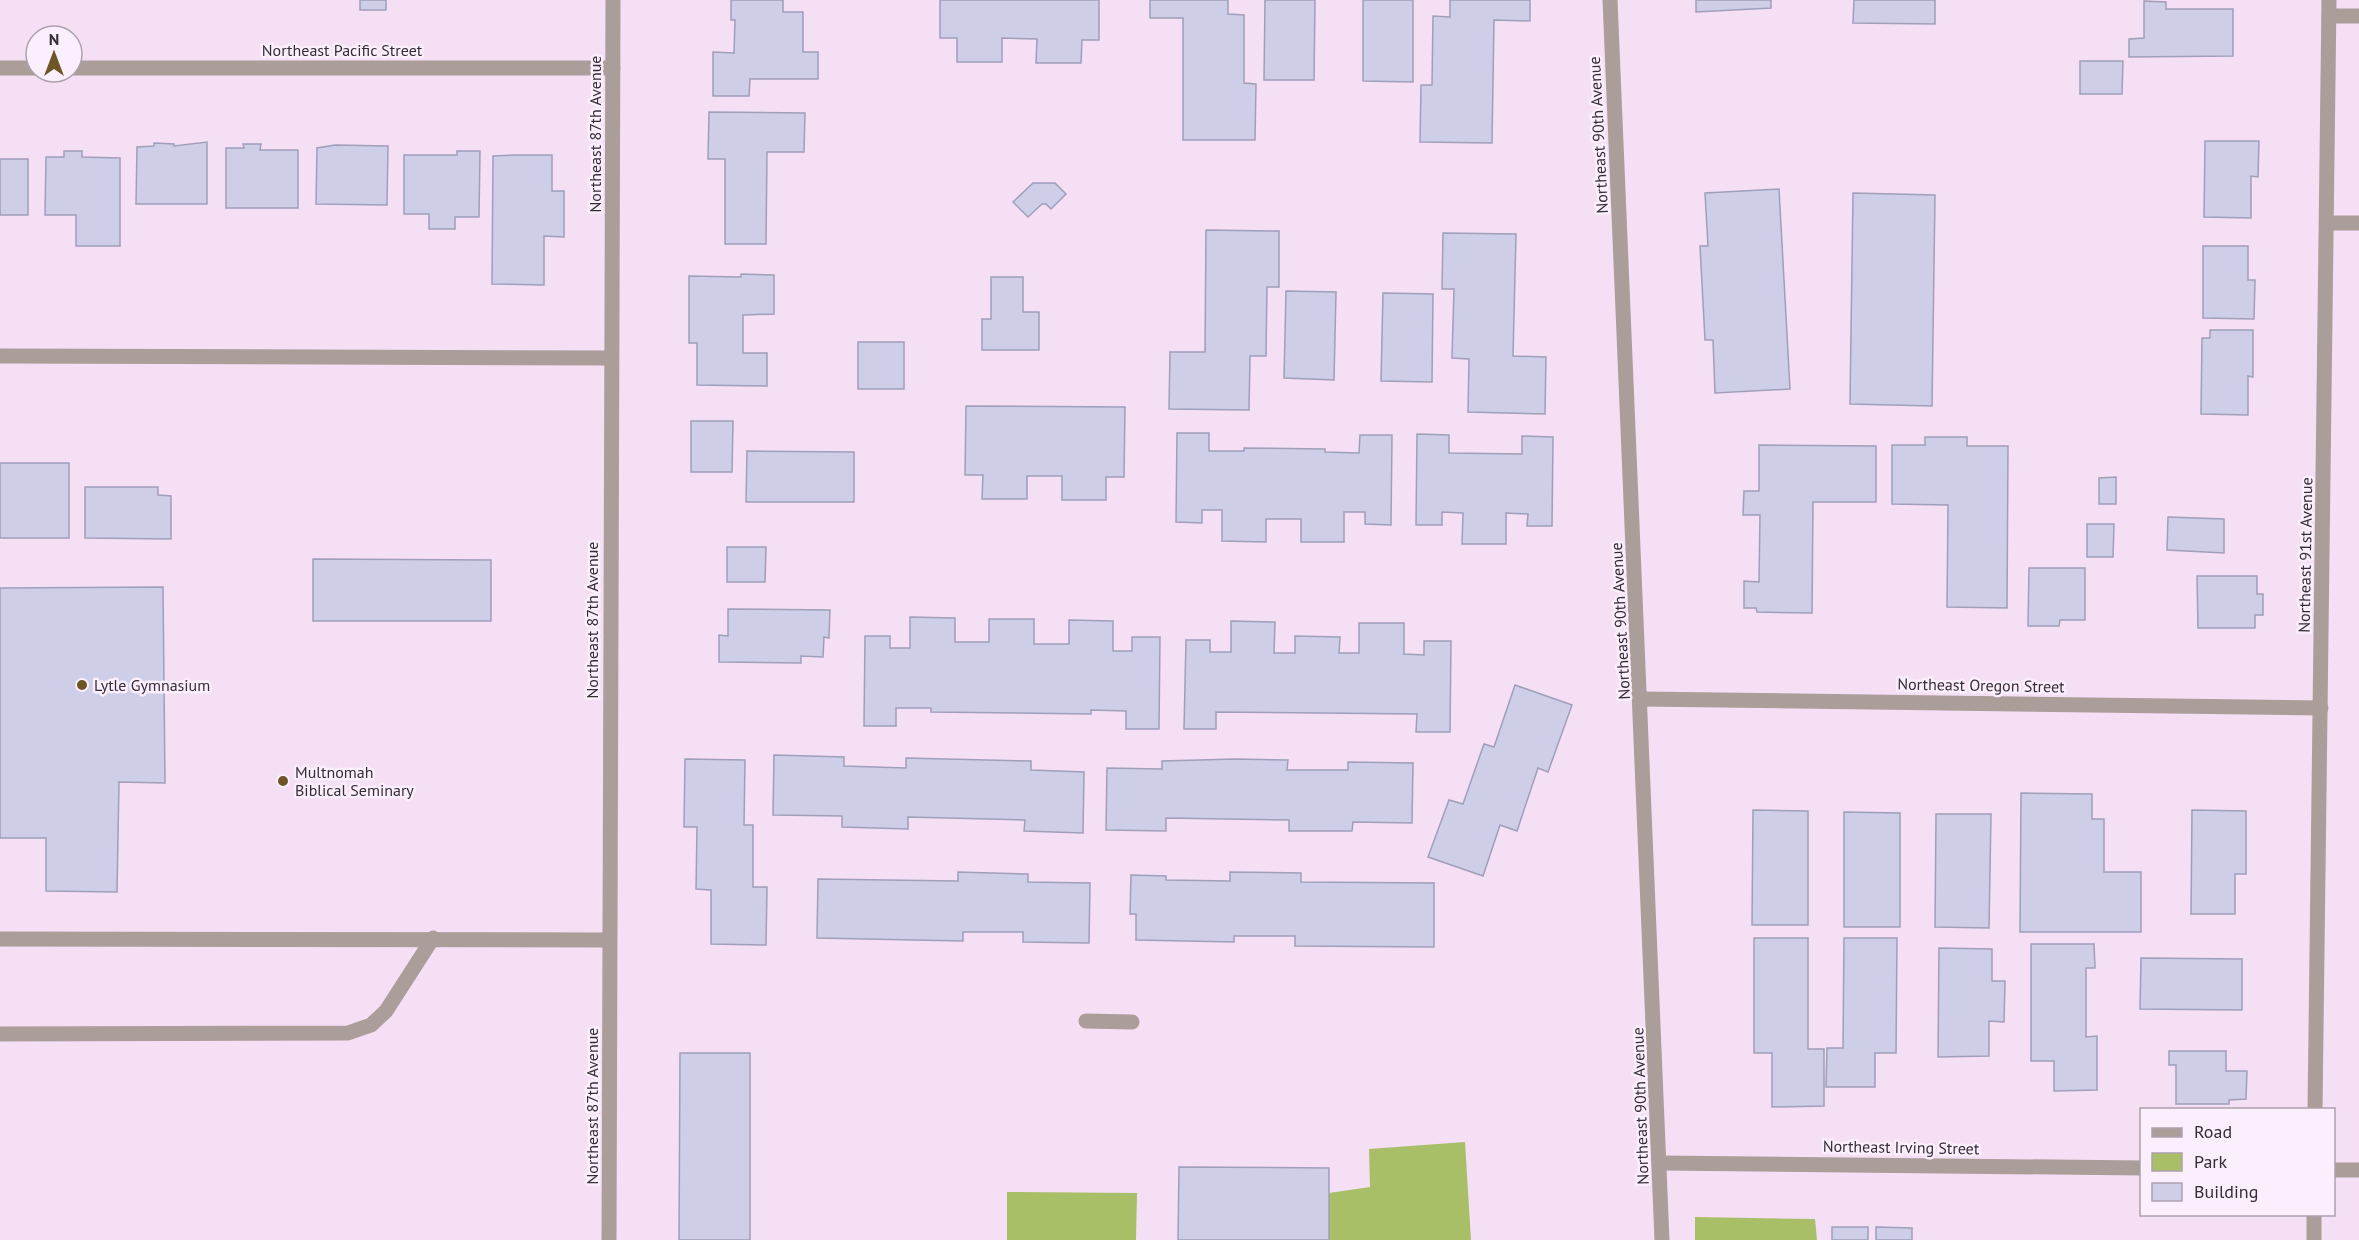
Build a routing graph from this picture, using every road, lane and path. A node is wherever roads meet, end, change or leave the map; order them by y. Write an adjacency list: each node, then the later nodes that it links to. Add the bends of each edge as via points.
1 (614, 0): 8 (street, Northeast 87th Avenue)
2 (1610, 0): 13 (street, Northeast 90th Avenue)
3 (2329, 8): 4 (street); 9 (street, Northeast 91st Avenue)
4 (2359, 16)
5 (0, 68): 6 (street)
6 (24, 68)
7 (84, 68): 8 (street, Northeast Pacific Street)
8 (613, 69): 12 (street, Northeast 87th Avenue)
9 (2327, 223): 10 (street); 14 (street, Northeast 91st Avenue)
10 (2359, 223)
11 (0, 356): 12 (street)
12 (611, 358): 17 (street, Northeast 87th Avenue)
13 (1641, 699): 14 (street, Northeast Oregon Street); 22 (street, Northeast 90th Avenue)
14 (2321, 708): 21 (street, Northeast 91st Avenue)
15 (433, 938): 16 (street); 17 (street); 20 (street, via 387,1011 371,1025 348,1033)
16 (0, 939)
17 (609, 940): 27 (street, Northeast 87th Avenue)
18 (1086, 1021): 19 (street)
19 (1132, 1022)
20 (0, 1034)
21 (2315, 1108)
22 (1661, 1162): 23 (street, Northeast Irving Street); 28 (street, Northeast 90th Avenue)
23 (2140, 1168)
24 (2335, 1170): 25 (street)
25 (2359, 1170)
26 (2314, 1216): 29 (street)
27 (609, 1240)
28 (1662, 1240)
29 (2314, 1240)

